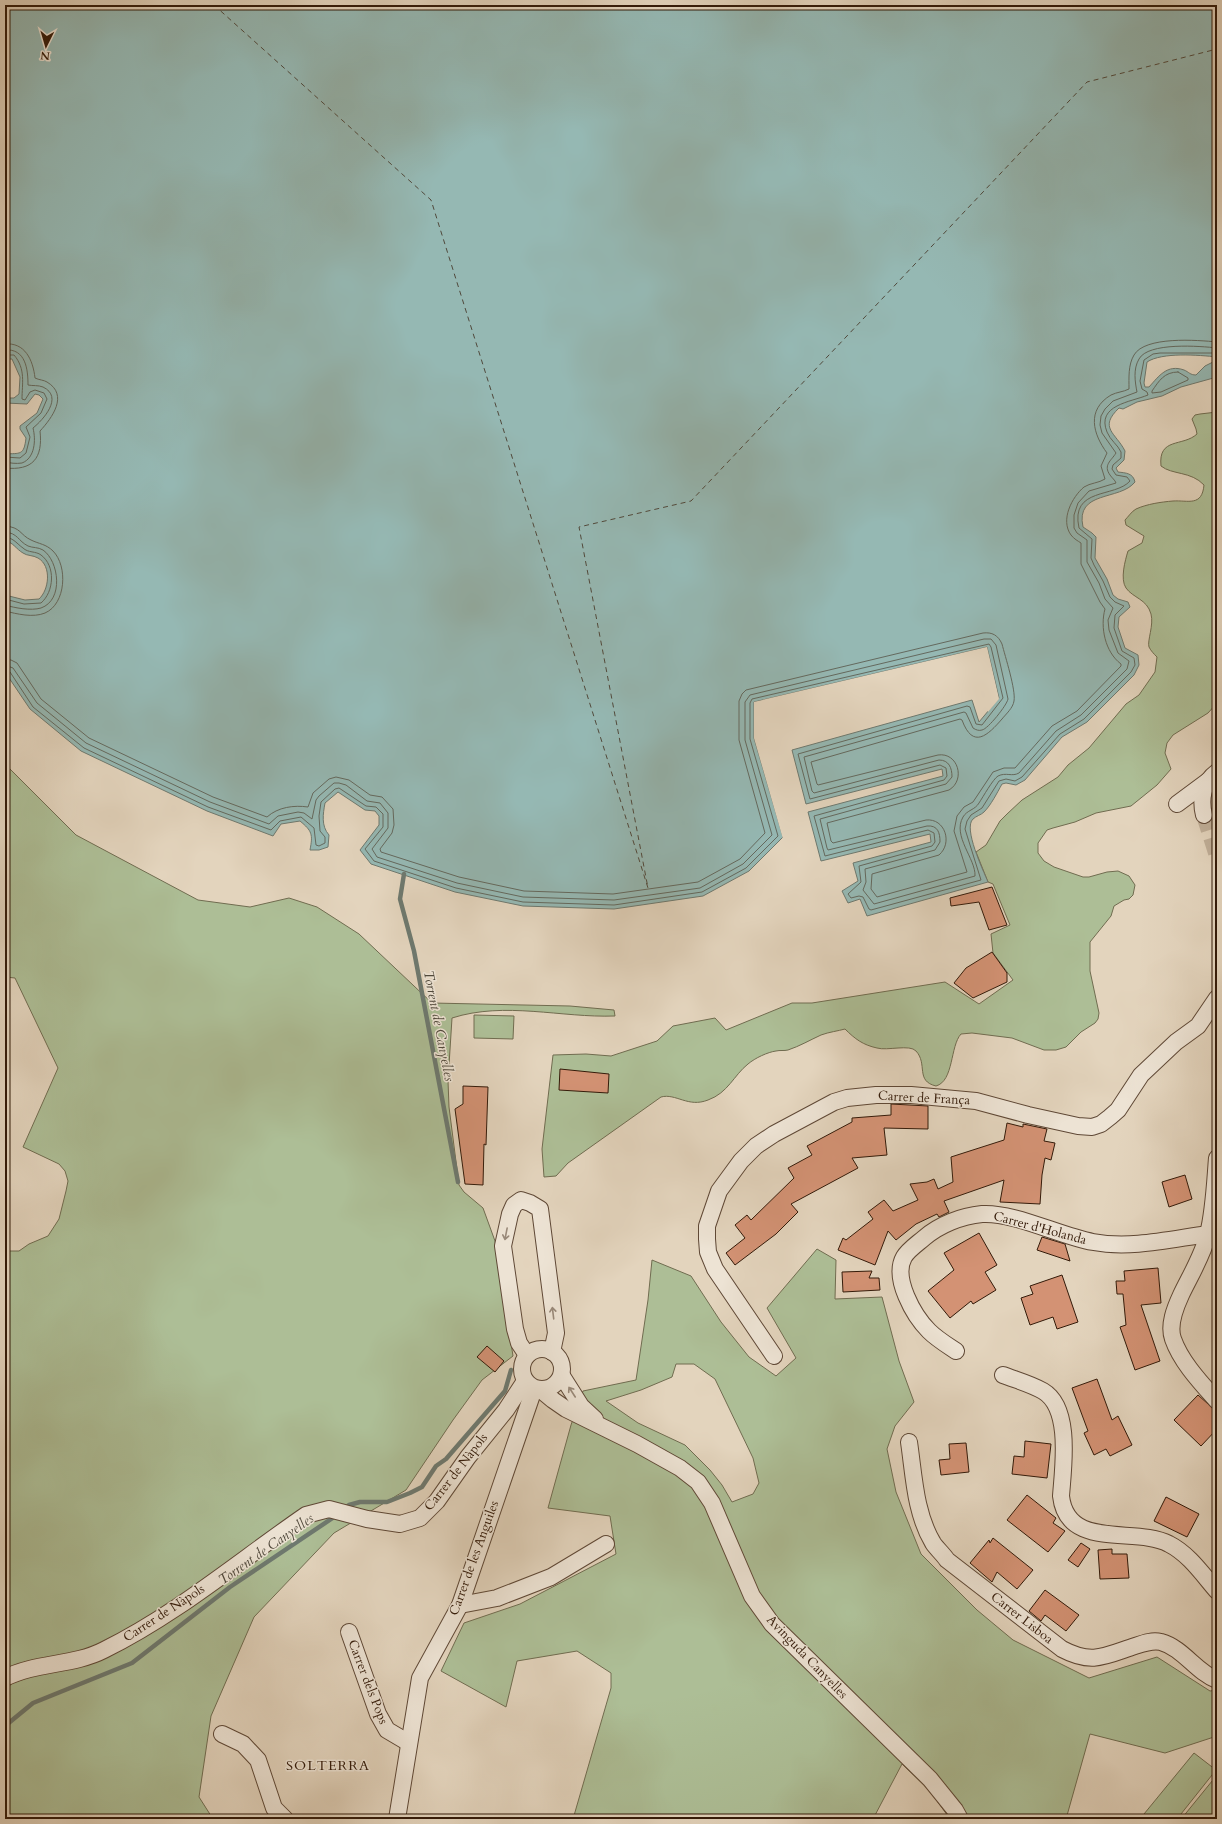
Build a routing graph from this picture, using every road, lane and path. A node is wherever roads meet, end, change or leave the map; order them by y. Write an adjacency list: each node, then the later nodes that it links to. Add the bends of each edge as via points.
1 (1212, 776): 2 (street); 3 (street, via 1202,796)
2 (1177, 804)
3 (1204, 815)
4 (1217, 998): 10 (street, Carrer de França, via 1198,1026 1176,1042 1141,1075 1118,1110 1101,1124 1092,1127 1028,1115 976,1101 911,1095 876,1095 834,1102 756,1146 740,1161 719,1191 707,1226 708,1252 716,1269)
5 (1217, 1158): 6 (street)
6 (1208, 1234): 7 (street, Carrer d'Holanda, via 1117,1245 1074,1238 996,1214 981,1214 955,1220 927,1235 908,1252 900,1272 902,1284 914,1310 929,1331); 14 (street, via 1177,1303 1171,1329 1172,1339 1181,1354)
7 (956, 1351)
8 (552, 1352): 9 (street, via 539,1349); 9 (street, one-way to 9, via 556,1332 540,1209 521,1200 514,1205 510,1214 504,1246 515,1329 519,1343); 12 (street, via 561,1362)
9 (527, 1355): 13 (street, via 521,1368)
10 (774, 1356)
11 (1003, 1375): 18 (street, via 1044,1392 1058,1408 1063,1430 1061,1503 1070,1518 1081,1528 1097,1534 1144,1537 1169,1543 1193,1562)
12 (562, 1376): 13 (street, via 550,1389); 15 (street, Avinguda Canyelles, one-way to 12, via 581,1406)
13 (533, 1387): 15 (street, Avinguda Canyelles, via 566,1409); 19 (street, Carrer de les Anguiles); 21 (street, Carrer de Nàpols, via 506,1410 437,1501 420,1518 400,1524 329,1509 306,1515 146,1628 102,1651 75,1661 47,1665)
14 (1217, 1401)
15 (603, 1427): 27 (street, Avinguda Canyelles, via 680,1468 698,1482 712,1504 752,1596 772,1624 930,1779)
16 (909, 1442): 22 (street, Carrer Lisboa, via 917,1501 926,1529 934,1545 947,1560 1073,1655 1086,1659 1147,1642 1161,1642 1173,1647)
17 (606, 1544): 19 (street, via 551,1577 497,1598)
18 (1217, 1591)
19 (460, 1605): 24 (street, Carrer de les Anguiles, via 420,1678)
20 (349, 1632): 24 (street, Carrer dels Pops, via 386,1730)
21 (5, 1678)
22 (1217, 1680)
23 (222, 1734): 25 (street, via 243,1744 258,1760 274,1808)
24 (409, 1743): 26 (street, Carrer de les Anguiles)
25 (285, 1819)
26 (398, 1819)
27 (960, 1819)

